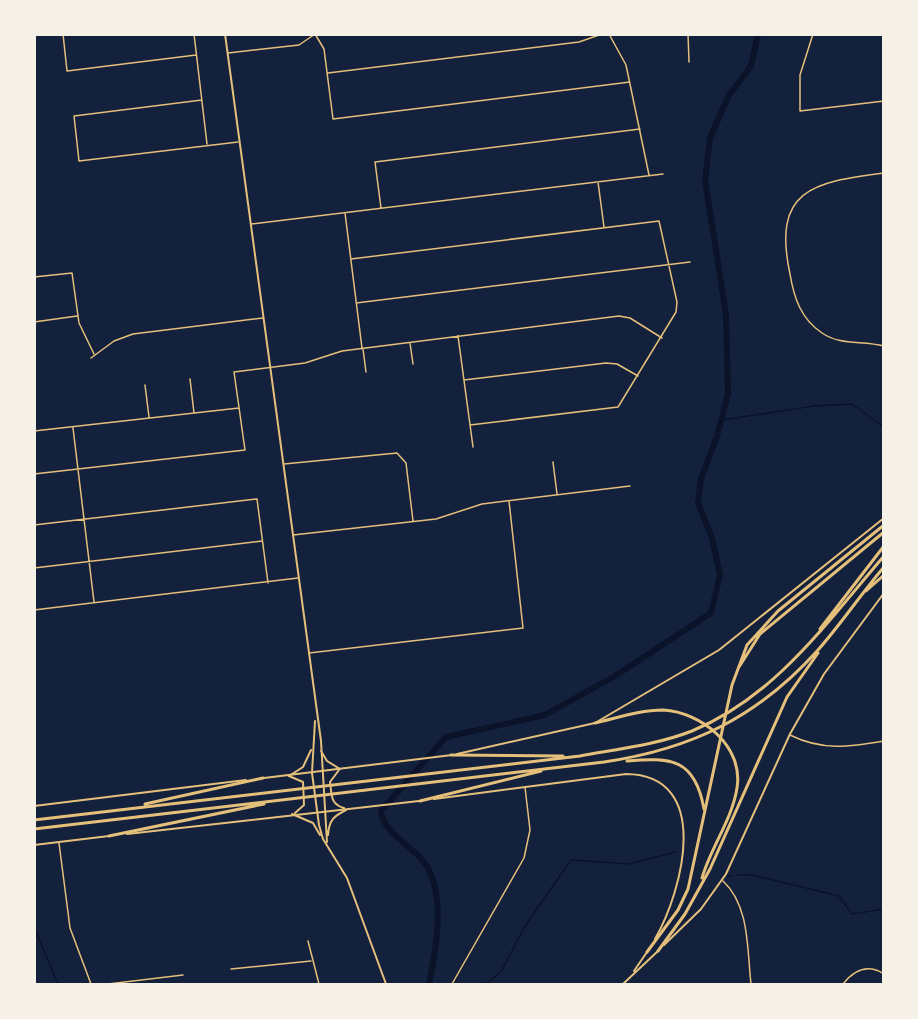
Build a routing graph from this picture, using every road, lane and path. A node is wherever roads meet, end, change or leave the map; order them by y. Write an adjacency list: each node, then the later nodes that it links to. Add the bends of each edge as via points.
1 (63, 34): 10 (street, via 67,71)
2 (194, 34): 10 (street)
3 (225, 34): 9 (main road)
4 (315, 34): 9 (street, via 299,45); 12 (street, via 323,43)
5 (602, 34): 12 (street, via 579,42)
6 (609, 34): 13 (street, via 623,58)
7 (688, 34): 11 (street)
8 (813, 34): 15 (street, via 800,75 800,111)
9 (227, 53): 17 (main road)
10 (196, 55): 14 (street)
11 (689, 62)
12 (327, 73): 13 (street, via 333,119)
13 (630, 82): 16 (street)
14 (202, 100): 18 (street); 18 (street, via 74,116 79,161)
15 (884, 101)
16 (640, 129): 21 (street); 23 (street, via 375,162)
17 (239, 141): 18 (street); 25 (main road)
18 (207, 145)
19 (884, 173): 38 (street, via 832,180 809,191 792,210 784,242 795,298 809,322 837,340)
20 (663, 174): 21 (street)
21 (650, 176): 22 (street)
22 (598, 182): 23 (street); 26 (street)
23 (381, 209): 24 (street)
24 (345, 213): 25 (street); 27 (street)
25 (250, 224): 33 (main road)
26 (604, 228): 27 (street); 29 (street, via 659,221)
27 (351, 259): 31 (street)
28 (690, 262): 29 (street)
29 (668, 265): 31 (street); 36 (street, via 677,309)
30 (34, 277): 32 (street, via 72,273)
31 (356, 303): 39 (street)
32 (77, 316): 34 (street); 40 (street)
33 (264, 318): 40 (street, via 133,334); 43 (main road)
34 (34, 322)
35 (458, 336): 36 (street, via 619,316 630,318); 37 (street); 47 (street)
36 (662, 338): 45 (street)
37 (410, 342): 39 (street); 42 (street)
38 (884, 346)
39 (363, 348): 43 (street, via 335,352 305,363); 44 (street)
40 (95, 355): 41 (street)
41 (91, 357)
42 (413, 364)
43 (270, 367): 49 (street, via 234,372); 57 (main road)
44 (366, 372)
45 (638, 376): 47 (street, via 617,364 606,363); 52 (street, via 618,406)
46 (190, 379): 50 (street)
47 (464, 380): 52 (street)
48 (145, 385): 51 (street)
49 (239, 408): 50 (street); 58 (street, via 245,450)
50 (194, 413): 51 (street)
51 (149, 418): 53 (street)
52 (470, 425): 55 (street)
53 (73, 427): 54 (street); 58 (street)
54 (34, 431)
55 (473, 447)
56 (553, 462): 61 (street)
57 (283, 465): 65 (street, via 397,453 406,463); 69 (main road)
58 (78, 469): 59 (street); 64 (street)
59 (34, 474)
60 (630, 486): 61 (street)
61 (557, 495): 62 (street)
62 (508, 501): 65 (street); 85 (street, via 524,628)
63 (884, 518): 88 (main road, via 719,650)
64 (84, 519): 66 (street); 70 (street, via 257,499); 73 (street)
65 (413, 521): 69 (street)
66 (34, 525)
67 (884, 525): 86 (highway, via 755,633)
68 (884, 532): 86 (highway, via 760,634)
69 (292, 535): 77 (main road)
70 (262, 541): 73 (street); 78 (street)
71 (884, 546): 84 (highway)
72 (884, 556): 84 (highway)
73 (90, 561): 75 (street); 81 (street)
74 (884, 567): 80 (highway)
75 (34, 568)
76 (884, 575): 80 (highway)
77 (298, 579): 78 (street); 85 (main road)
78 (268, 583): 81 (street)
79 (884, 593): 89 (main road, via 824,674)
80 (856, 601): 83 (highway)
81 (94, 603): 82 (street)
82 (34, 610)
83 (826, 639): 95 (highway, via 786,683 734,721 679,746); 121 (highway, via 787,697 730,828)
84 (810, 643): 94 (highway, via 777,677 729,712 650,744)
85 (309, 653): 87 (main road)
86 (734, 676): 111 (highway)
87 (316, 716): 91 (main road); 92 (main road)
88 (595, 723): 93 (main road); 121 (highway, via 646,711 676,712 697,719 726,742 738,787)
89 (790, 734): 90 (street, via 830,748); 120 (main road)
90 (884, 741)
91 (312, 748): 99 (main road); 100 (main road, via 303,767)
92 (321, 751): 97 (main road, via 327,761); 98 (main road)
93 (451, 755): 94 (highway); 97 (main road)
94 (580, 756): 106 (highway)
95 (604, 762): 96 (highway); 111 (highway, via 663,759 679,763 699,785)
96 (558, 767): 103 (highway); 104 (highway)
97 (340, 769): 98 (main road); 107 (main road, via 330,782 332,801)
98 (321, 771): 99 (main road); 108 (main road)
99 (312, 772): 100 (main road); 109 (main road)
100 (289, 776): 101 (main road); 110 (main road, via 303,781 305,801)
101 (263, 778): 105 (main road); 106 (highway)
102 (525, 787): 104 (main road); 124 (main road, via 626,774 643,775 668,787 680,806 683,826 674,894); 134 (street, via 530,832 525,858)
103 (289, 800): 113 (highway); 114 (highway)
104 (420, 801): 107 (main road)
105 (34, 806)
106 (133, 807): 112 (highway)
107 (346, 810): 108 (main road); 115 (main road, via 334,816)
108 (324, 811): 109 (main road); 115 (main road)
109 (317, 812): 110 (main road); 116 (main road)
110 (292, 814): 114 (main road); 116 (main road, via 313,823)
111 (705, 814): 124 (highway, via 688,889 673,918)
112 (34, 818)
113 (34, 829)
114 (109, 836): 117 (main road)
115 (328, 837): 118 (main road)
116 (323, 839): 118 (main road)
117 (59, 842): 119 (main road); 130 (street, via 70,930)
118 (327, 842): 133 (main road, via 347,878)
119 (34, 845)
120 (722, 879): 123 (main road, via 700,909); 136 (street, via 742,911)
121 (701, 883): 123 (highway, via 685,914)
122 (308, 941): 125 (street)
123 (658, 951): 129 (main road)
124 (647, 952): 129 (main road)
125 (311, 961): 126 (street); 132 (street)
126 (231, 969)
127 (884, 974): 137 (street, via 865,968)
128 (183, 975): 131 (street)
129 (631, 976): 135 (main road)
130 (91, 984)
131 (108, 984)
132 (319, 984)
133 (386, 984)
134 (452, 984)
135 (623, 984)
136 (751, 984)
137 (843, 984)

